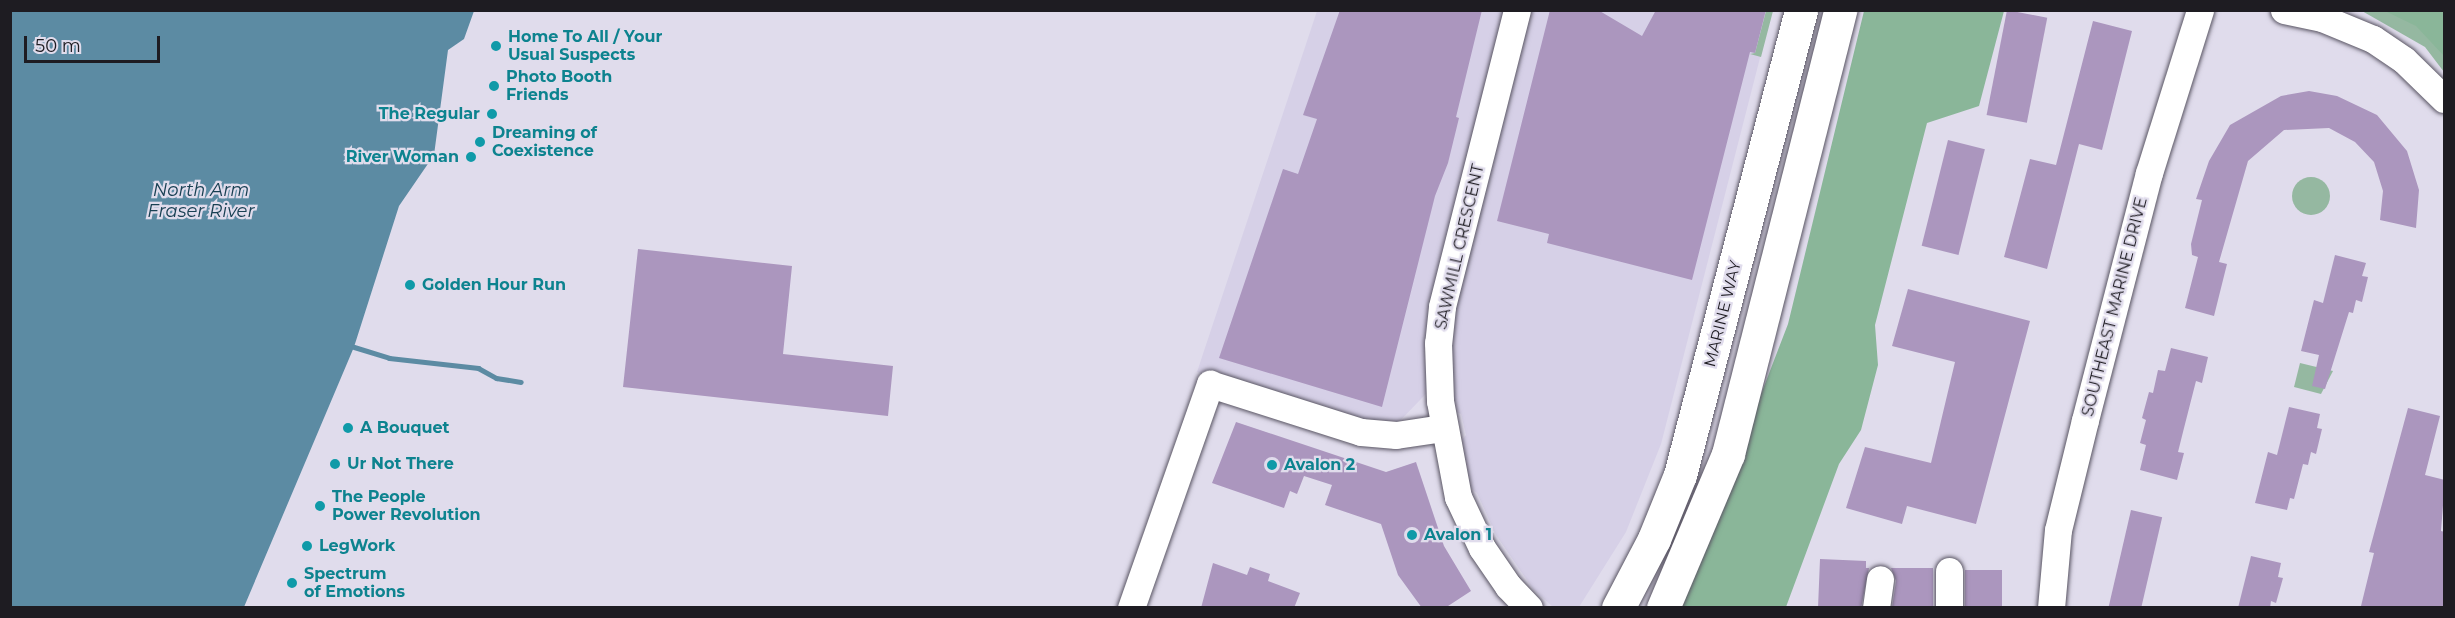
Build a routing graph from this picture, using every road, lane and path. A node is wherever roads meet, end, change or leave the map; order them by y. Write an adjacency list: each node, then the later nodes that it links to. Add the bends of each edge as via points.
1 (1517, 10): 7 (street, SAWMILL CRESCENT, via 1442,307 1438,343)
2 (1801, 10): 12 (main road, MARINE WAY, via 1680,475 1654,539)
3 (1840, 10): 13 (main road, via 1728,454)
4 (2200, 10): 16 (street, SOUTHEAST MARINE DRIVE, via 2149,173 2085,420 2058,530)
5 (2284, 10): 6 (street, via 2322,18 2373,39 2404,60)
6 (2445, 99)
7 (1443, 428): 10 (street, via 1396,435 1361,432 1210,384); 11 (street, SAWMILL CRESCENT, via 1458,497 1482,548)
8 (1949, 572): 15 (street)
9 (1880, 579): 14 (street)
10 (1131, 608)
11 (1529, 608)
12 (1618, 608)
13 (1663, 608)
14 (1876, 608)
15 (1949, 608)
16 (2051, 608)

